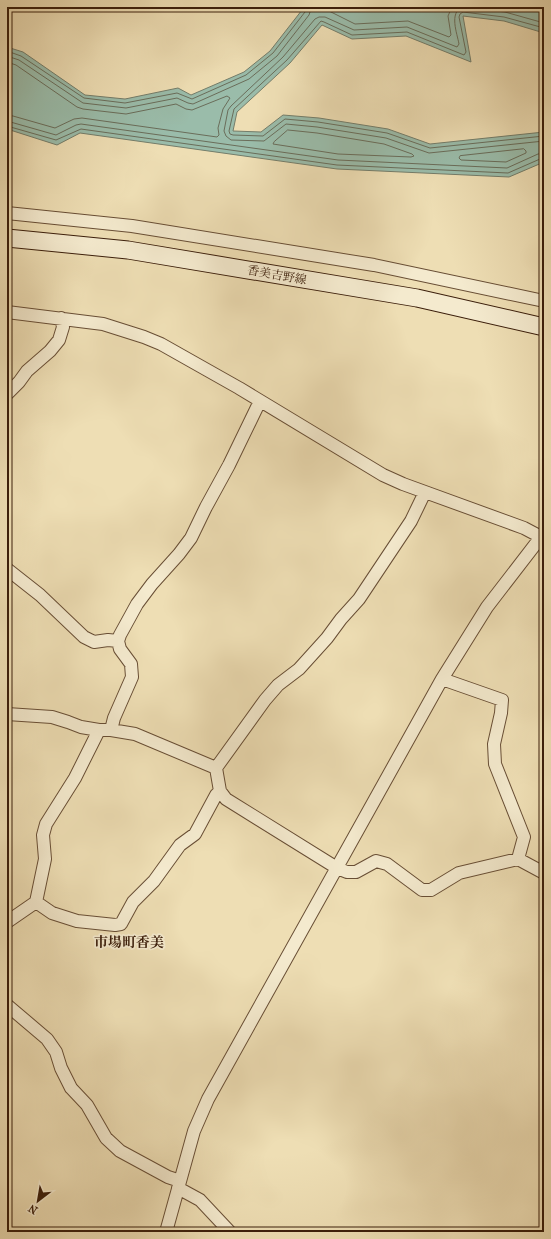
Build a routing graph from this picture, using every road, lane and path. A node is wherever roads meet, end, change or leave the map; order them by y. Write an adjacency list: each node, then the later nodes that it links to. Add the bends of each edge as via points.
1 (7, 212): 3 (street, via 132,226 366,264)
2 (7, 238): 6 (main road, 香美吉野線, via 128,250 417,298)
3 (544, 301)
4 (7, 312): 5 (street)
5 (60, 318): 7 (street, via 63,327 60,340); 8 (street, via 103,324 161,344)
6 (544, 327)
7 (7, 394)
8 (260, 401): 9 (street, via 383,475); 12 (street, via 191,538 137,604)
9 (425, 492): 10 (street); 17 (street, via 411,521 359,599 328,638 265,700)
10 (543, 535): 13 (street, via 487,607)
11 (7, 569): 12 (street, via 40,595 84,637 94,642)
12 (118, 641): 16 (street, via 120,649 131,664 132,677)
13 (442, 679): 19 (street, via 502,700 494,744 495,764 524,837); 20 (street)
14 (7, 714): 15 (street, via 52,716 81,727)
15 (99, 730): 16 (street); 22 (street, via 75,778 46,824 42,835 45,859)
16 (111, 730): 17 (street, via 135,734)
17 (216, 768): 18 (street)
18 (220, 791): 20 (street, via 226,799); 22 (street, via 195,834 180,845 154,881 133,902 121,924 77,921 52,913)
19 (518, 859): 20 (street, via 459,873 431,890 422,890 386,864 376,861 356,872); 21 (street)
20 (338, 868): 25 (street, via 208,1099 194,1131)
21 (544, 873)
22 (36, 902): 23 (street)
23 (7, 922)
24 (7, 1005): 25 (street, via 47,1039 56,1052 60,1068 72,1088 87,1105 106,1138 120,1151)
25 (179, 1184): 26 (street); 27 (street, via 200,1200)
26 (166, 1232)
27 (230, 1232)

